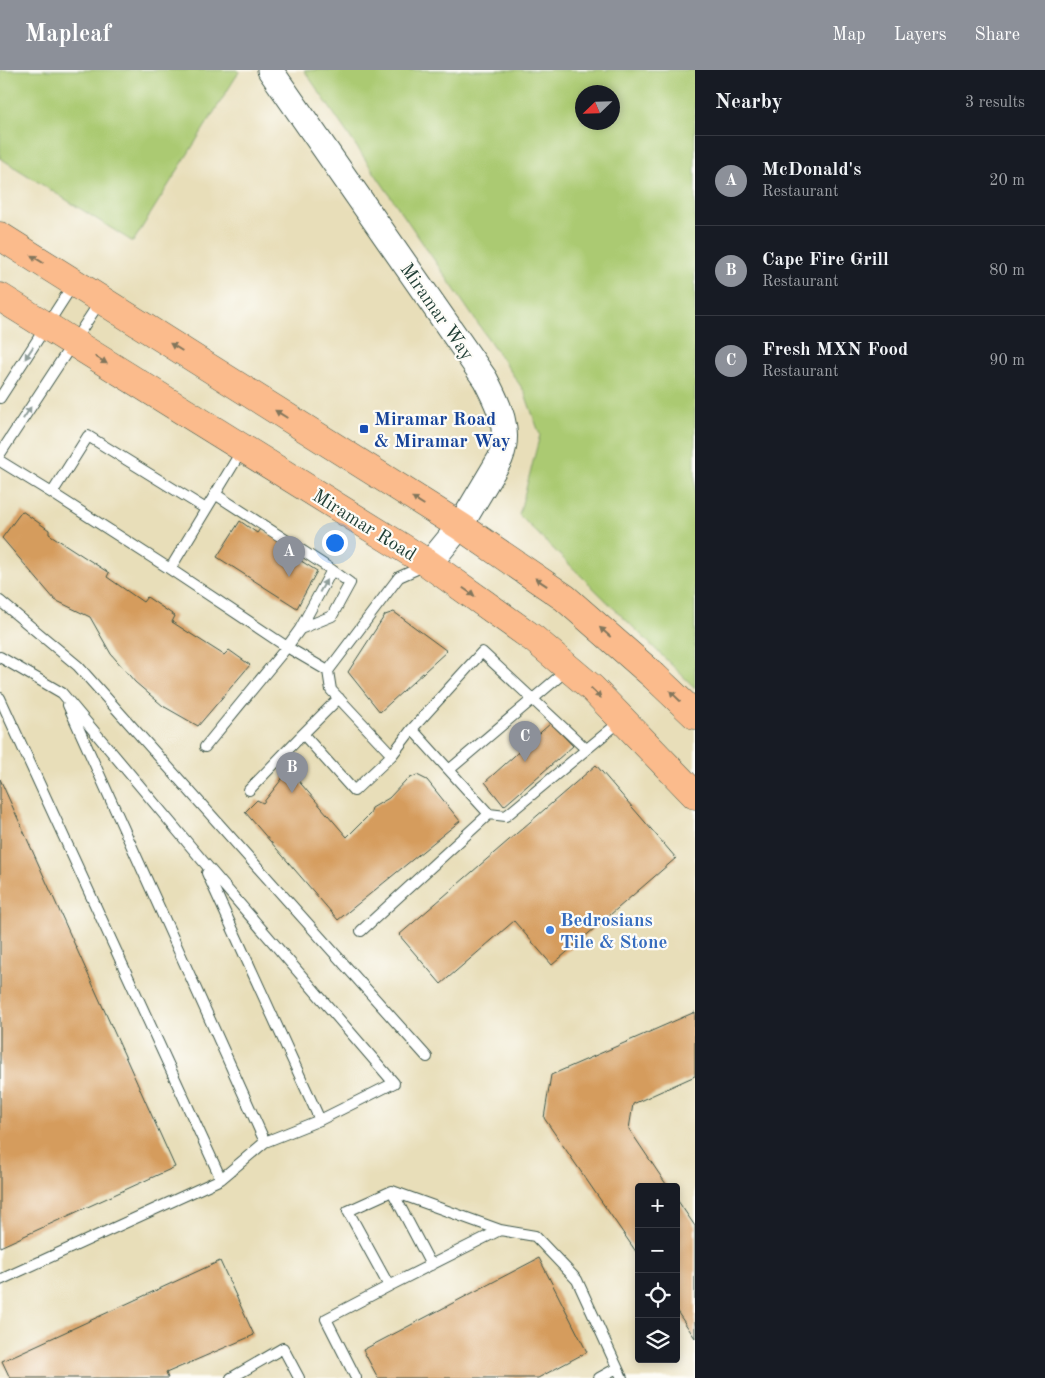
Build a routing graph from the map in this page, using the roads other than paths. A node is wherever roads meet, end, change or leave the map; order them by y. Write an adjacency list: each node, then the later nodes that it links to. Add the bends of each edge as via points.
1 (270, 70): 15 (street, Miramar Way, via 485,379 499,406 505,433 504,448)
2 (0, 236): 3 (main road, one-way to 2)
3 (74, 283): 5 (main road); 6 (lane)
4 (0, 297): 6 (main road, Miramar Road)
5 (101, 299): 7 (lane); 15 (main road, one-way to 5)
6 (46, 326): 7 (main road, Miramar Road); 8 (lane, one-way to 8)
7 (72, 342): 9 (main road, Miramar Road, one-way to 9); 10 (lane, one-way to 7)
8 (0, 398)
9 (243, 449): 13 (lane); 16 (main road, Miramar Road)
10 (0, 454)
11 (0, 461): 12 (lane)
12 (52, 493): 14 (lane, via 88,436); 17 (lane)
13 (215, 494): 14 (lane); 18 (lane)
14 (206, 509): 17 (lane)
15 (460, 526): 16 (street, Miramar Way); 29 (main road, one-way to 15, via 580,611)
16 (429, 564): 23 (main road, Miramar Road, one-way to 23, via 534,638); 24 (lane, via 399,577)
17 (170, 569): 21 (lane)
18 (332, 570): 20 (lane, one-way to 18); 20 (lane, via 350,583 346,591 332,616)
19 (0, 601): 42 (lane, via 78,666)
20 (300, 629): 21 (lane)
21 (287, 647): 24 (lane); 33 (lane)
22 (0, 657): 25 (lane)
23 (569, 668): 28 (lane); 30 (main road, Miramar Road, one-way to 30)
24 (328, 671): 27 (lane, via 331,690)
25 (62, 693): 40 (lane); 44 (lane)
26 (0, 698): 45 (lane)
27 (339, 698): 32 (lane); 35 (lane)
28 (532, 699): 31 (lane, via 482,652); 34 (lane); 36 (lane)
29 (695, 715)
30 (622, 720): 34 (lane); 38 (main road, Miramar Road)
31 (412, 729): 35 (lane); 36 (lane)
32 (304, 734): 35 (lane, via 354,791); 37 (lane)
33 (206, 748)
34 (586, 749): 39 (lane, via 506,816)
35 (392, 755)
36 (449, 770): 39 (lane)
37 (249, 790)
38 (695, 796)
39 (488, 814): 41 (lane)
40 (202, 860): 43 (lane); 43 (lane, via 394,1083)
41 (361, 931)
42 (427, 1057)
43 (320, 1120): 44 (lane)
44 (264, 1142): 45 (lane)
45 (221, 1179): 49 (lane)
46 (392, 1191): 47 (lane); 48 (lane); 50 (lane, via 348,1211)
47 (500, 1230): 48 (lane); 51 (lane, via 535,1236 577,1280)
48 (431, 1265): 50 (lane)
49 (0, 1280)
50 (388, 1286): 54 (lane, via 326,1319)
51 (617, 1368): 55 (lane); 56 (lane)
52 (231, 1378): 53 (lane, via 283,1348)
53 (299, 1378)
54 (356, 1378)
55 (599, 1378)
56 (622, 1378)

